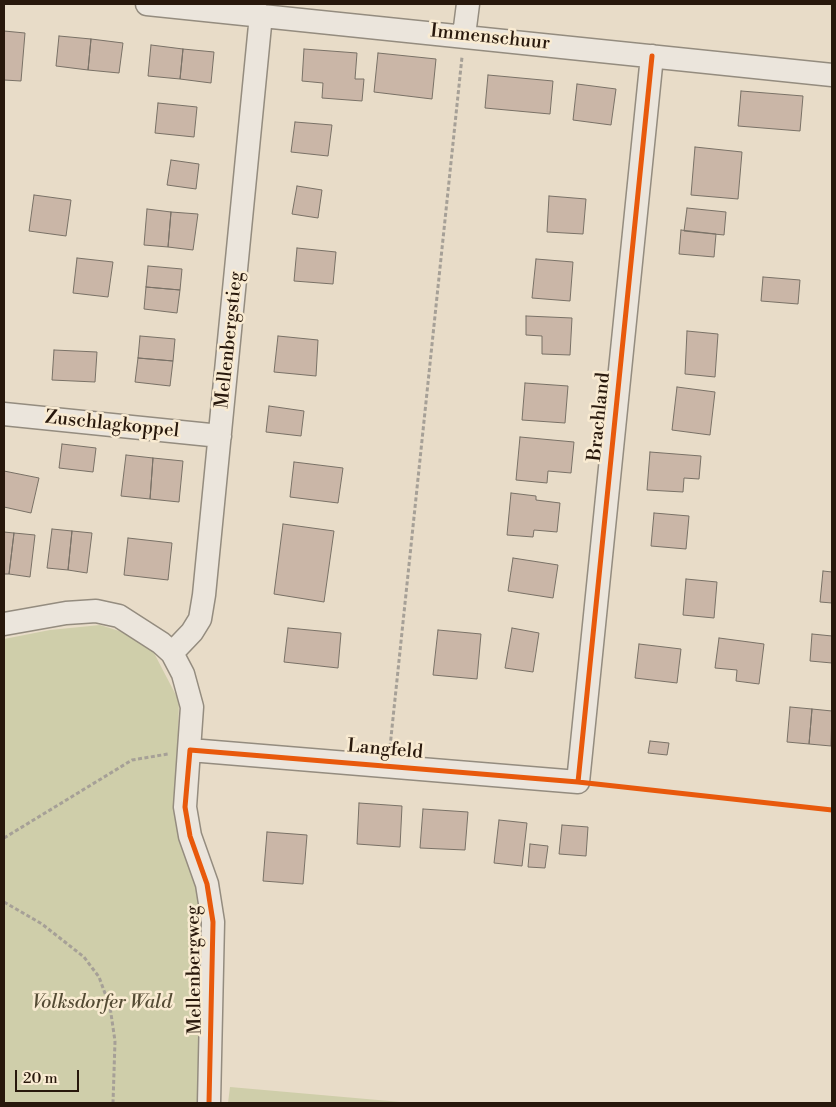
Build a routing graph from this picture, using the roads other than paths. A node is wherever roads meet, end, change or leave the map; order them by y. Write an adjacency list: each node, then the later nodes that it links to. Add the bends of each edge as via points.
1 (147, 4): 3 (street, Immenschuur)
2 (468, 4): 4 (street)
3 (261, 15): 4 (street, Immenschuur); 8 (street, Mellenbergstieg)
4 (464, 35): 5 (street, Immenschuur)
5 (652, 56): 6 (street, Immenschuur); 12 (street, Brachland)
6 (832, 75)
7 (4, 414): 8 (street, Zuschlagkoppel)
8 (220, 436): 10 (street, Mellenbergstieg, via 200,618)
9 (4, 624): 10 (street, Mellenbergweg, via 96,611 118,616 161,642)
10 (172, 653): 11 (street, Mellenbergweg, via 188,688 192,707)
11 (190, 750): 12 (street, Langfeld); 13 (street, Mellenbergweg, via 185,807 190,836 207,884 212,922)
12 (578, 782)
13 (209, 1103)

